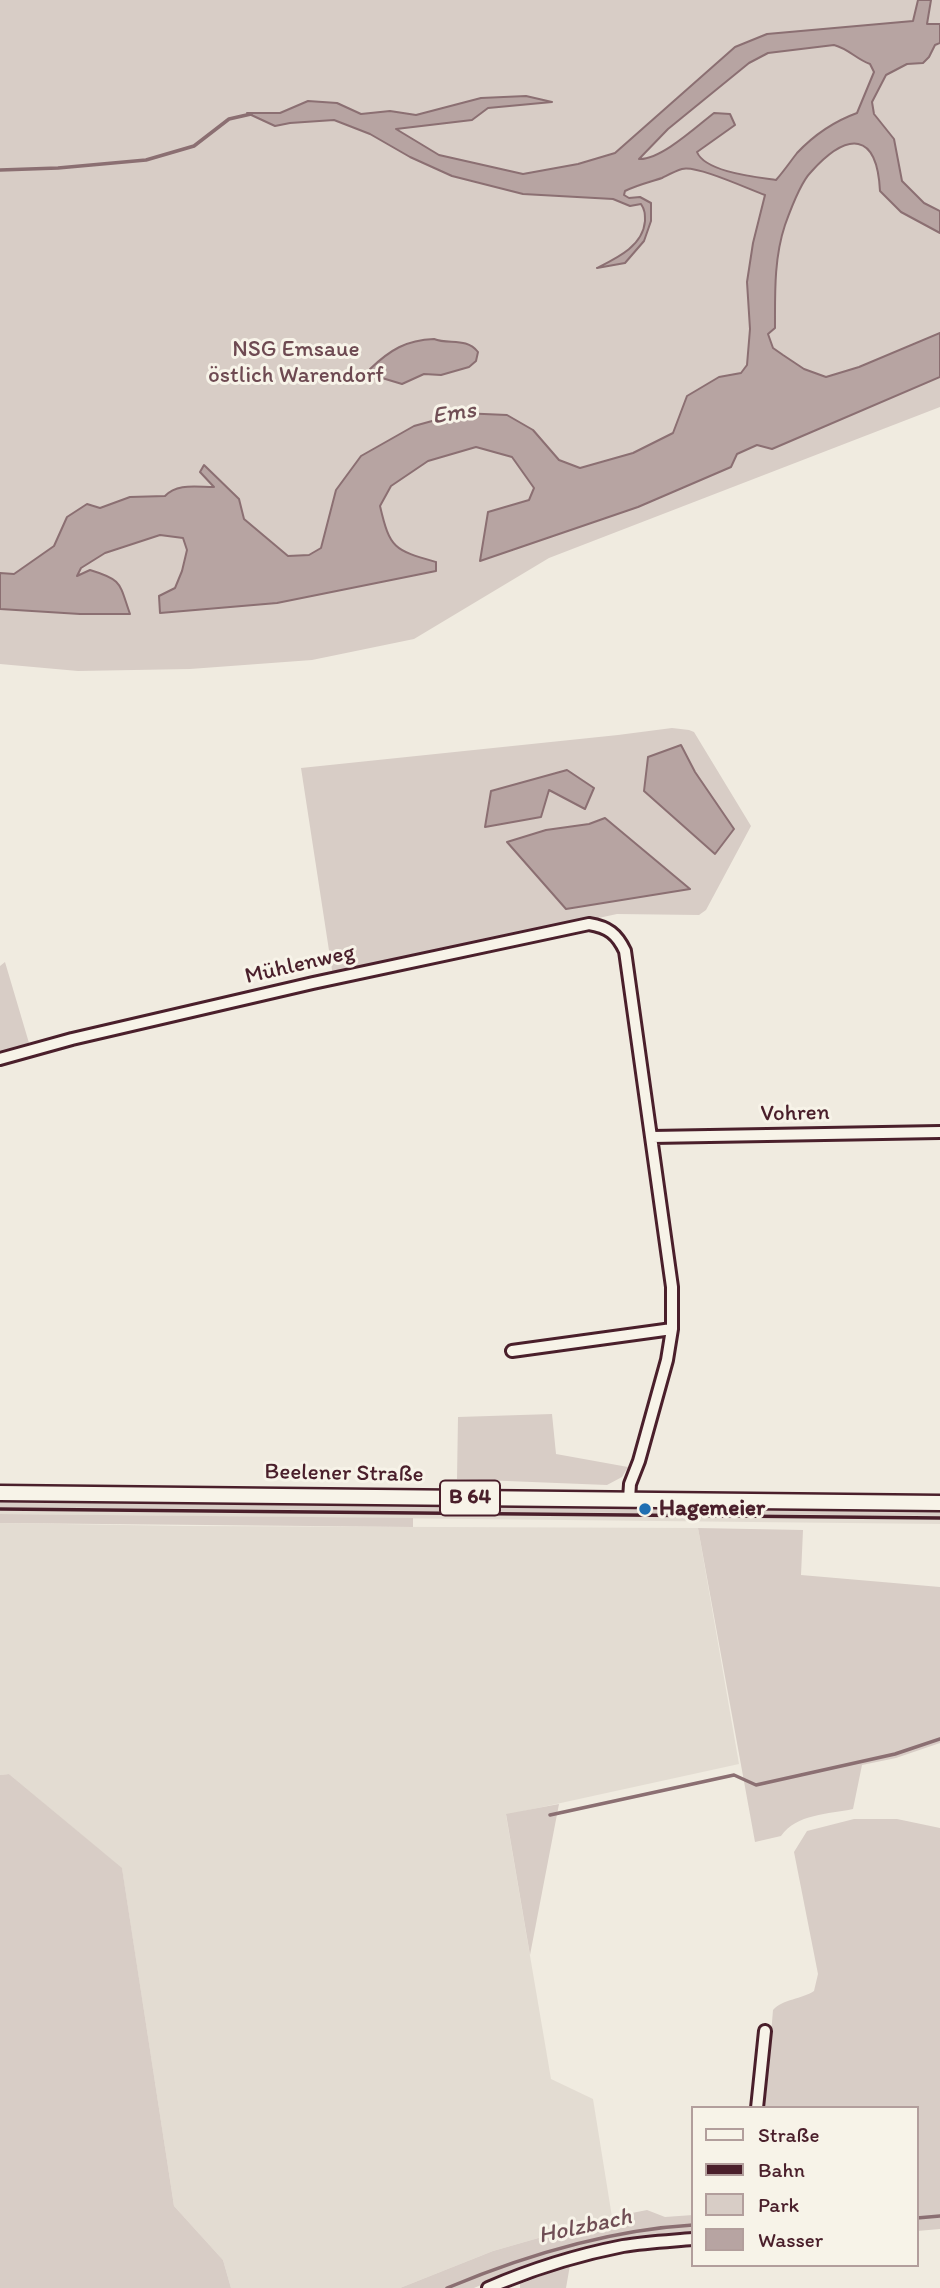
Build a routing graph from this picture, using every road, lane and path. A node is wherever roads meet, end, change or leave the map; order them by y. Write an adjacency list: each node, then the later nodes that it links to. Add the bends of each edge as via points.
1 (0, 1059): 3 (street, Mühlenweg, via 313,982 589,924 610,930 625,951)
2 (940, 1132): 3 (street, Vohren)
3 (652, 1137): 4 (street, via 672,1287)
4 (672, 1329): 5 (street); 7 (street, via 664,1373 629,1484)
5 (512, 1351)
6 (0, 1493): 7 (main road, Beelener Straße / B 64)
7 (629, 1499): 8 (main road, Beelener Straße / B 64)
8 (940, 1503)
9 (765, 2031): 10 (street)
10 (757, 2106)
11 (692, 2239): 12 (street, via 624,2246 564,2260)
12 (488, 2288)

